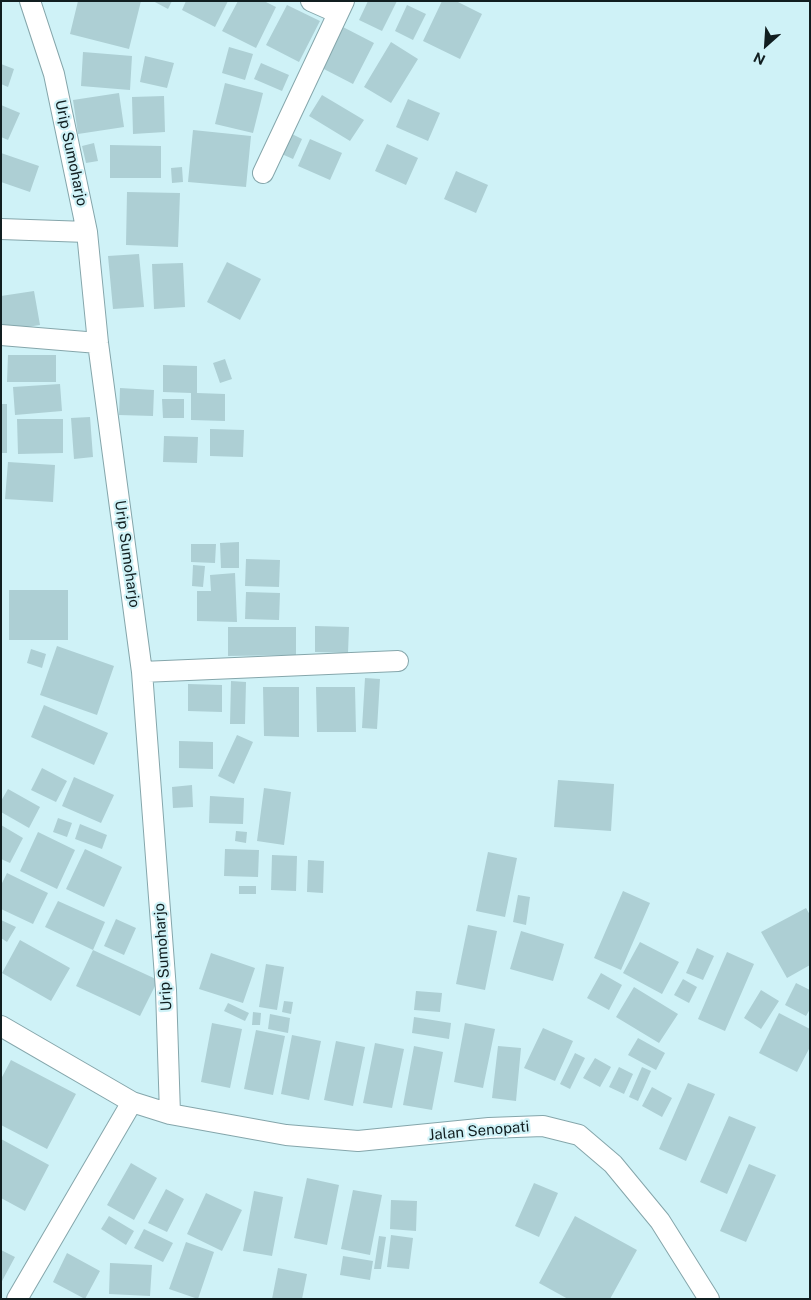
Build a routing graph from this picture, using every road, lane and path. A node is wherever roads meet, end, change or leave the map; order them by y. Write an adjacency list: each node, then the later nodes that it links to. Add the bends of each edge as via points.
1 (30, 1): 6 (street, Urip Sumoharjo, via 54,74)
2 (310, 1): 3 (street)
3 (341, 7): 4 (street)
4 (263, 172)
5 (1, 229): 6 (street)
6 (87, 232): 8 (street, Urip Sumoharjo)
7 (1, 334): 8 (street)
8 (98, 343): 10 (street, Urip Sumoharjo)
9 (398, 661): 10 (street)
10 (142, 672): 13 (street, Urip Sumoharjo, via 166,990)
11 (1, 1026): 12 (street, Jalan Senopati)
12 (132, 1102): 13 (street, Jalan Senopati); 14 (street)
13 (170, 1114): 15 (street, Jalan Senopati, via 286,1135 358,1141 543,1126 579,1135 614,1164 654,1214)
14 (17, 1299)
15 (709, 1299)

